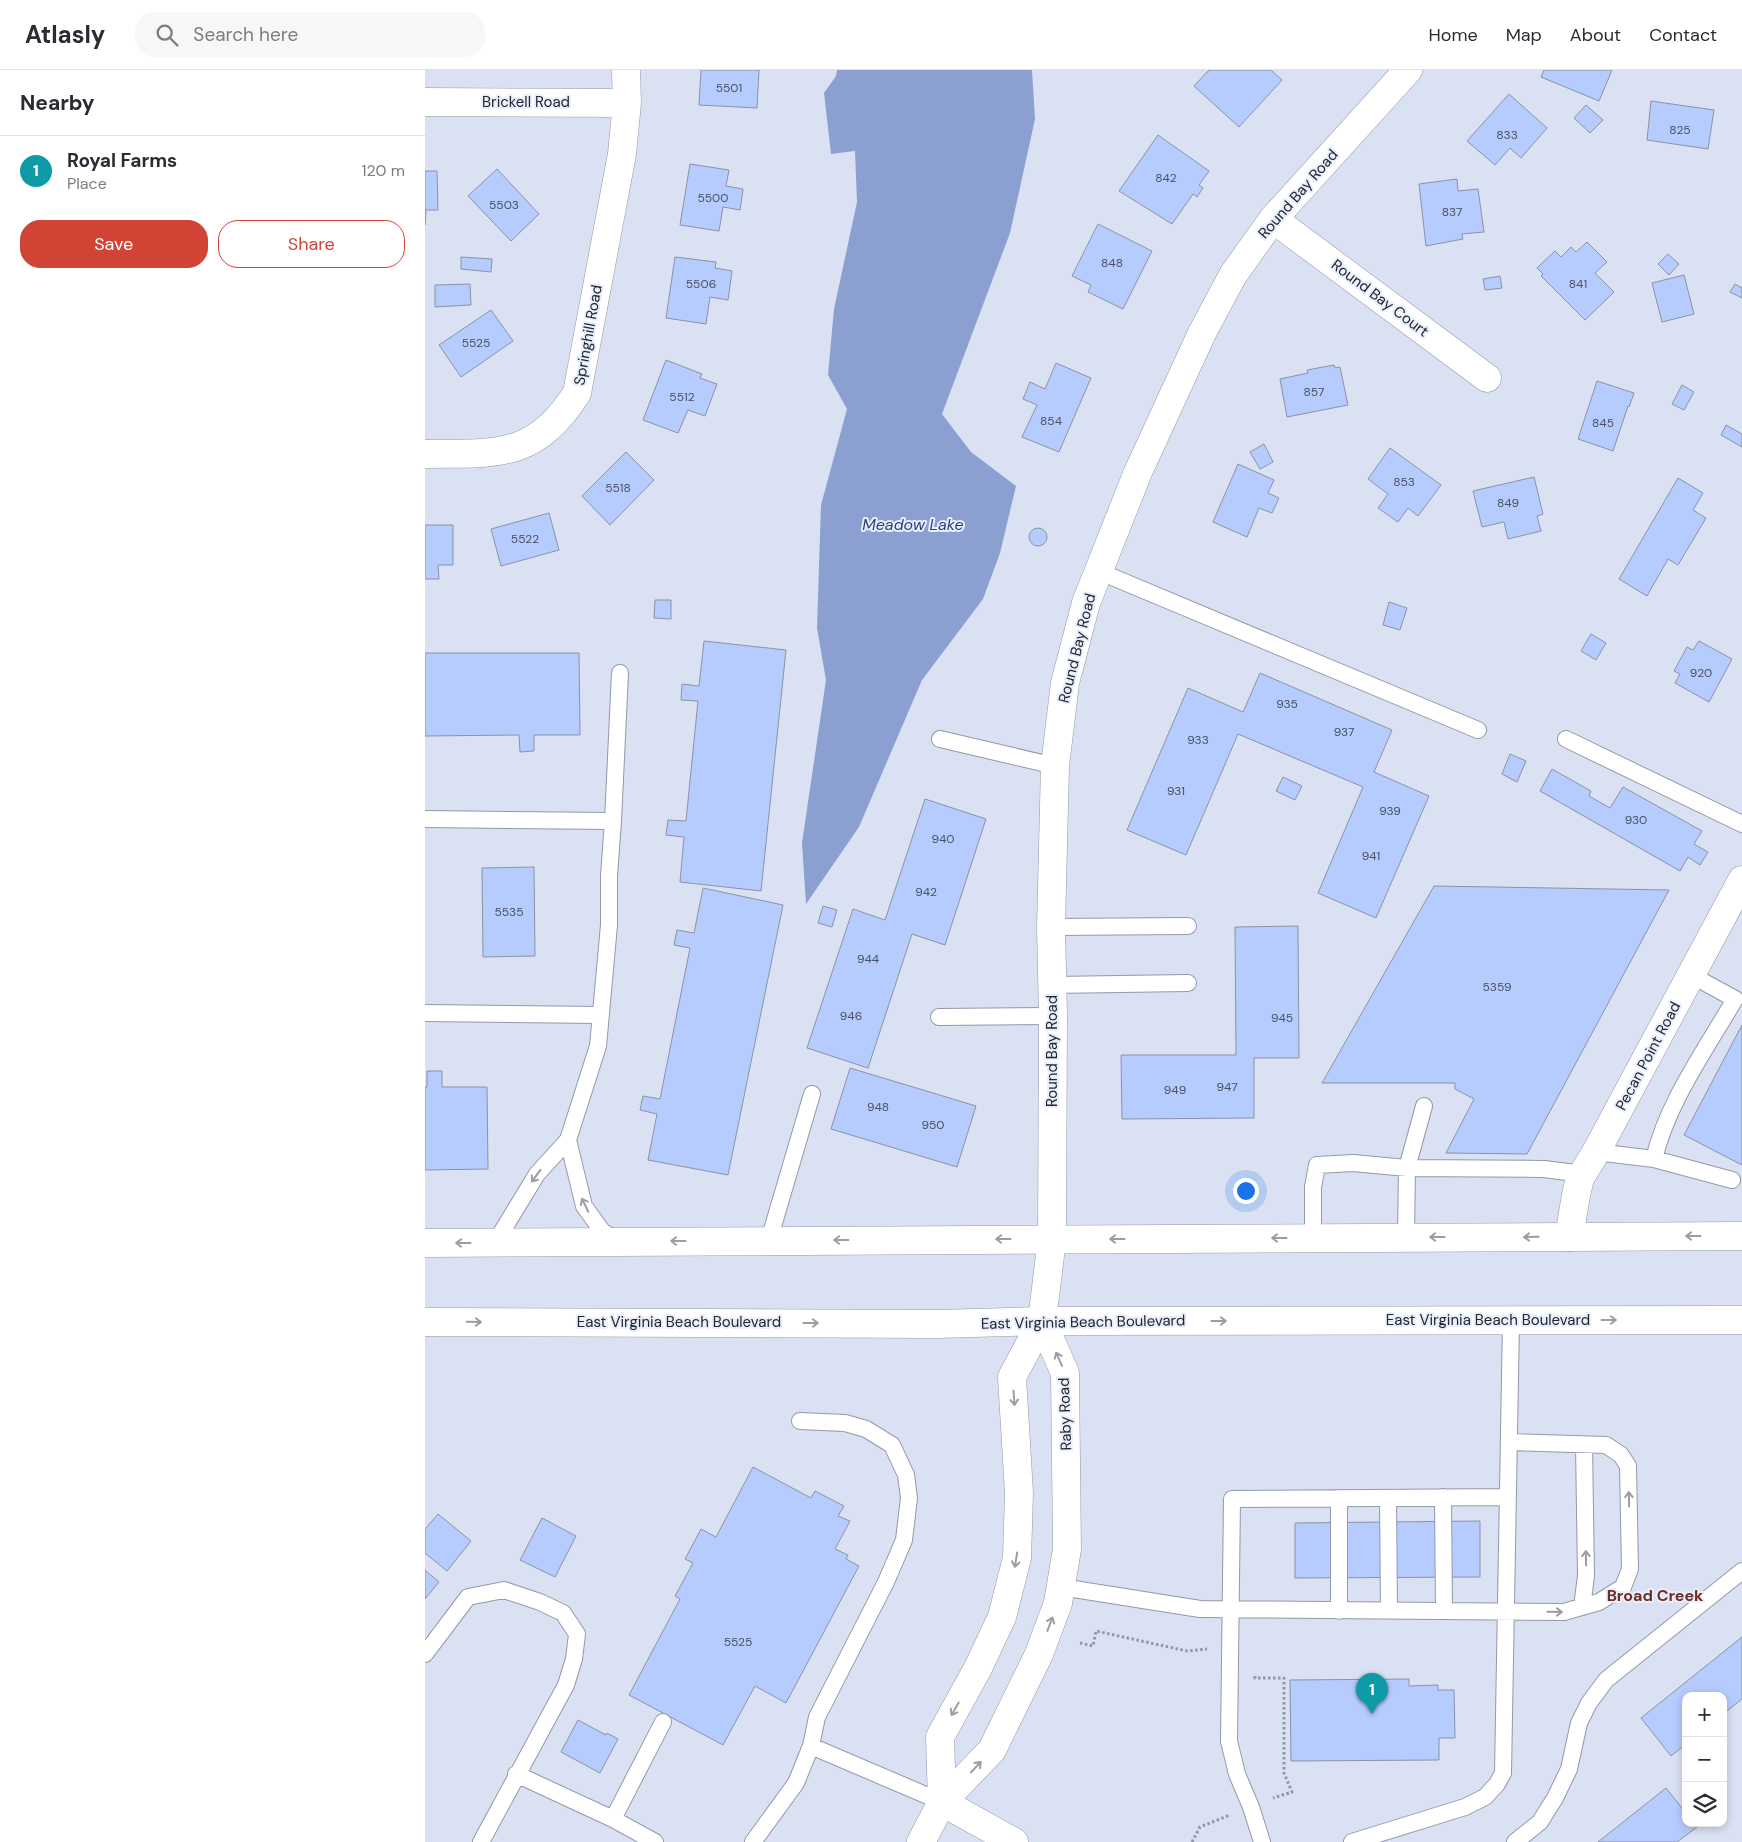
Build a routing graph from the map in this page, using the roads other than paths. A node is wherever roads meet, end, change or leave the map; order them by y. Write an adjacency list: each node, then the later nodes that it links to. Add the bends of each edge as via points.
1 (627, 70): 4 (street, Springhill Road)
2 (1408, 70): 5 (street, Round Bay Road)
3 (425, 102): 4 (street, Brickell Road)
4 (627, 103): 7 (street, Springhill Road, via 622,154 577,393 565,412 545,432 521,446 494,453)
5 (1273, 218): 6 (street, Round Bay Court); 8 (street, Round Bay Road, via 1233,275 1202,333 1138,472)
6 (1487, 378)
7 (425, 454)
8 (1098, 571): 10 (lane); 13 (street, Round Bay Road, via 1065,683)
9 (620, 673): 15 (lane)
10 (1478, 730)
11 (940, 739): 13 (lane)
12 (1566, 739): 16 (lane)
13 (1055, 766): 19 (street, Round Bay Road)
14 (425, 818): 15 (lane)
15 (613, 821): 24 (lane)
16 (1742, 824)
17 (1742, 880): 20 (street, Pecan Point Road)
18 (1188, 926): 19 (lane)
19 (1051, 928): 22 (street, Round Bay Road)
20 (1691, 975): 30 (lane, via 1735,999 1669,1112); 31 (street, Pecan Point Road)
21 (1188, 983): 22 (lane)
22 (1052, 985): 25 (street, Round Bay Road)
23 (425, 1013): 24 (lane)
24 (601, 1015): 29 (lane, via 598,1046)
25 (1053, 1016): 26 (lane); 38 (street, Round Bay Road)
26 (939, 1017)
27 (812, 1094): 39 (lane)
28 (1424, 1106): 32 (lane)
29 (569, 1140): 40 (lane, one-way to 29, via 602,1230 583,1206); 42 (lane, one-way to 42, via 537,1174)
30 (1655, 1159): 31 (lane); 33 (lane)
31 (1589, 1163): 32 (lane, via 1544,1169); 34 (street, Pecan Point Road, via 1576,1196)
32 (1407, 1168): 36 (lane); 37 (lane, via 1353,1163 1317,1165 1313,1187)
33 (1732, 1180)
34 (1569, 1236): 35 (street, one-way to 34); 36 (street, one-way to 36)
35 (1742, 1236)
36 (1406, 1237): 37 (street)
37 (1313, 1238): 38 (street, one-way to 38)
38 (1052, 1239): 39 (street, one-way to 39); 45 (street, Round Bay Road)
39 (769, 1240): 40 (street, one-way to 40)
40 (617, 1241): 42 (street)
41 (425, 1242): 42 (street, one-way to 41)
42 (495, 1243)
43 (1511, 1320): 44 (street, East Virginia Beach Boulevard, one-way to 44); 45 (street, East Virginia Beach Boulevard, one-way to 43); 48 (lane)
44 (1742, 1320)
45 (1042, 1321): 46 (street, East Virginia Beach Boulevard, one-way to 45, via 937,1324); 55 (street, Raby Road, one-way to 45, via 1067,1549 1065,1373); 66 (street, Raby Road, one-way to 66, via 1012,1377 1019,1493 1017,1558 1002,1617 940,1737)
46 (425, 1322)
47 (800, 1421): 64 (lane, via 845,1422 866,1429 892,1445 906,1475 909,1498 904,1540 817,1717)
48 (1509, 1442): 49 (lane); 51 (lane)
49 (1584, 1445): 56 (lane, one-way to 49, via 1586,1576); 56 (lane, one-way to 49, via 1599,1602 1623,1586 1630,1569 1628,1466 1621,1455 1606,1445)
50 (1443, 1497): 51 (lane); 53 (lane); 60 (lane)
51 (1507, 1497): 61 (lane)
52 (1339, 1498): 53 (lane); 57 (lane, via 1232,1499); 58 (lane)
53 (1388, 1498): 59 (lane)
54 (1742, 1571): 75 (lane, via 1606,1680 1579,1723 1569,1769 1555,1798 1540,1822)
55 (1061, 1587): 57 (lane); 66 (street, Raby Road, one-way to 55, via 992,1750 1039,1654)
56 (1582, 1607): 61 (lane, one-way to 56, via 1564,1612)
57 (1231, 1611): 58 (lane); 73 (lane, via 1229,1741 1237,1774)
58 (1339, 1611): 59 (lane)
59 (1389, 1611): 60 (lane)
60 (1444, 1611): 61 (lane)
61 (1506, 1611): 74 (lane, via 1503,1773 1497,1784 1485,1797 1465,1807)
62 (425, 1654): 65 (lane, via 468,1597 504,1590 563,1613 577,1634 574,1659 566,1685)
63 (663, 1722): 67 (lane)
64 (811, 1746): 66 (lane); 70 (lane, via 796,1783)
65 (516, 1774): 67 (lane); 68 (lane)
66 (942, 1802): 71 (street, Raby Road); 72 (street)
67 (613, 1819): 69 (lane)
68 (481, 1842)
69 (655, 1842)
70 (753, 1842)
71 (921, 1842)
72 (1014, 1842)
73 (1262, 1842)
74 (1352, 1842)
75 (1515, 1842)

